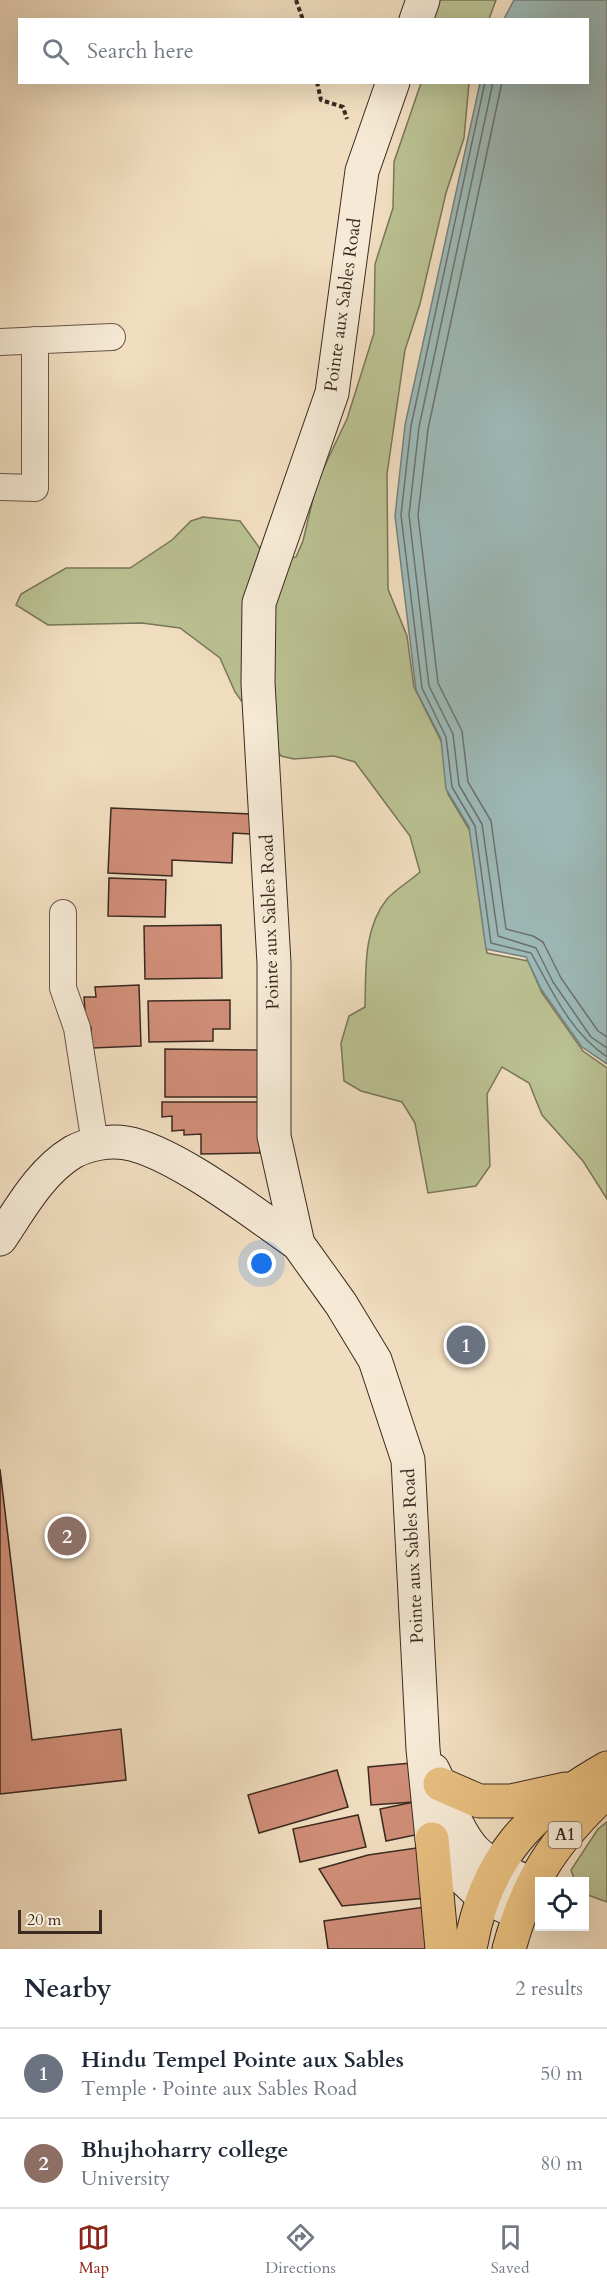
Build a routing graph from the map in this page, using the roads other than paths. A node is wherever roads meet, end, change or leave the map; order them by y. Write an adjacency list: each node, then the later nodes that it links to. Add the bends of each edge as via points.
1 (423, 0): 2 (main road)
2 (417, 18)
3 (392, 84): 11 (main road, Pointe aux Sables Road, via 362,171 332,393 259,603 258,683 274,963 274,1136)
4 (112, 337): 5 (street)
5 (35, 340): 6 (street); 7 (street, via 35,488)
6 (0, 342)
7 (0, 487)
8 (63, 913): 9 (street, via 63,988 77,1028)
9 (95, 1144): 10 (main road, via 73,1152 40,1180); 11 (main road, via 125,1143 154,1151 220,1190)
10 (0, 1239)
11 (298, 1244): 12 (main road, Pointe aux Sables Road, via 375,1360 408,1460)
12 (423, 1749): 14 (main road); 16 (main road, Pointe aux Sables Road)
13 (607, 1768): 15 (main road, A1)
14 (440, 1784): 15 (main road, via 479,1801 511,1801); 17 (main road)
15 (593, 1788): 17 (main road, A1, via 532,1821); 18 (main road, A1)
16 (432, 1839): 17 (main road, via 444,1860); 19 (main road)
17 (489, 1881): 18 (main road); 20 (main road, A1)
18 (525, 1899): 21 (main road, A1)
19 (442, 1949)
20 (470, 1949)
21 (509, 1949)

